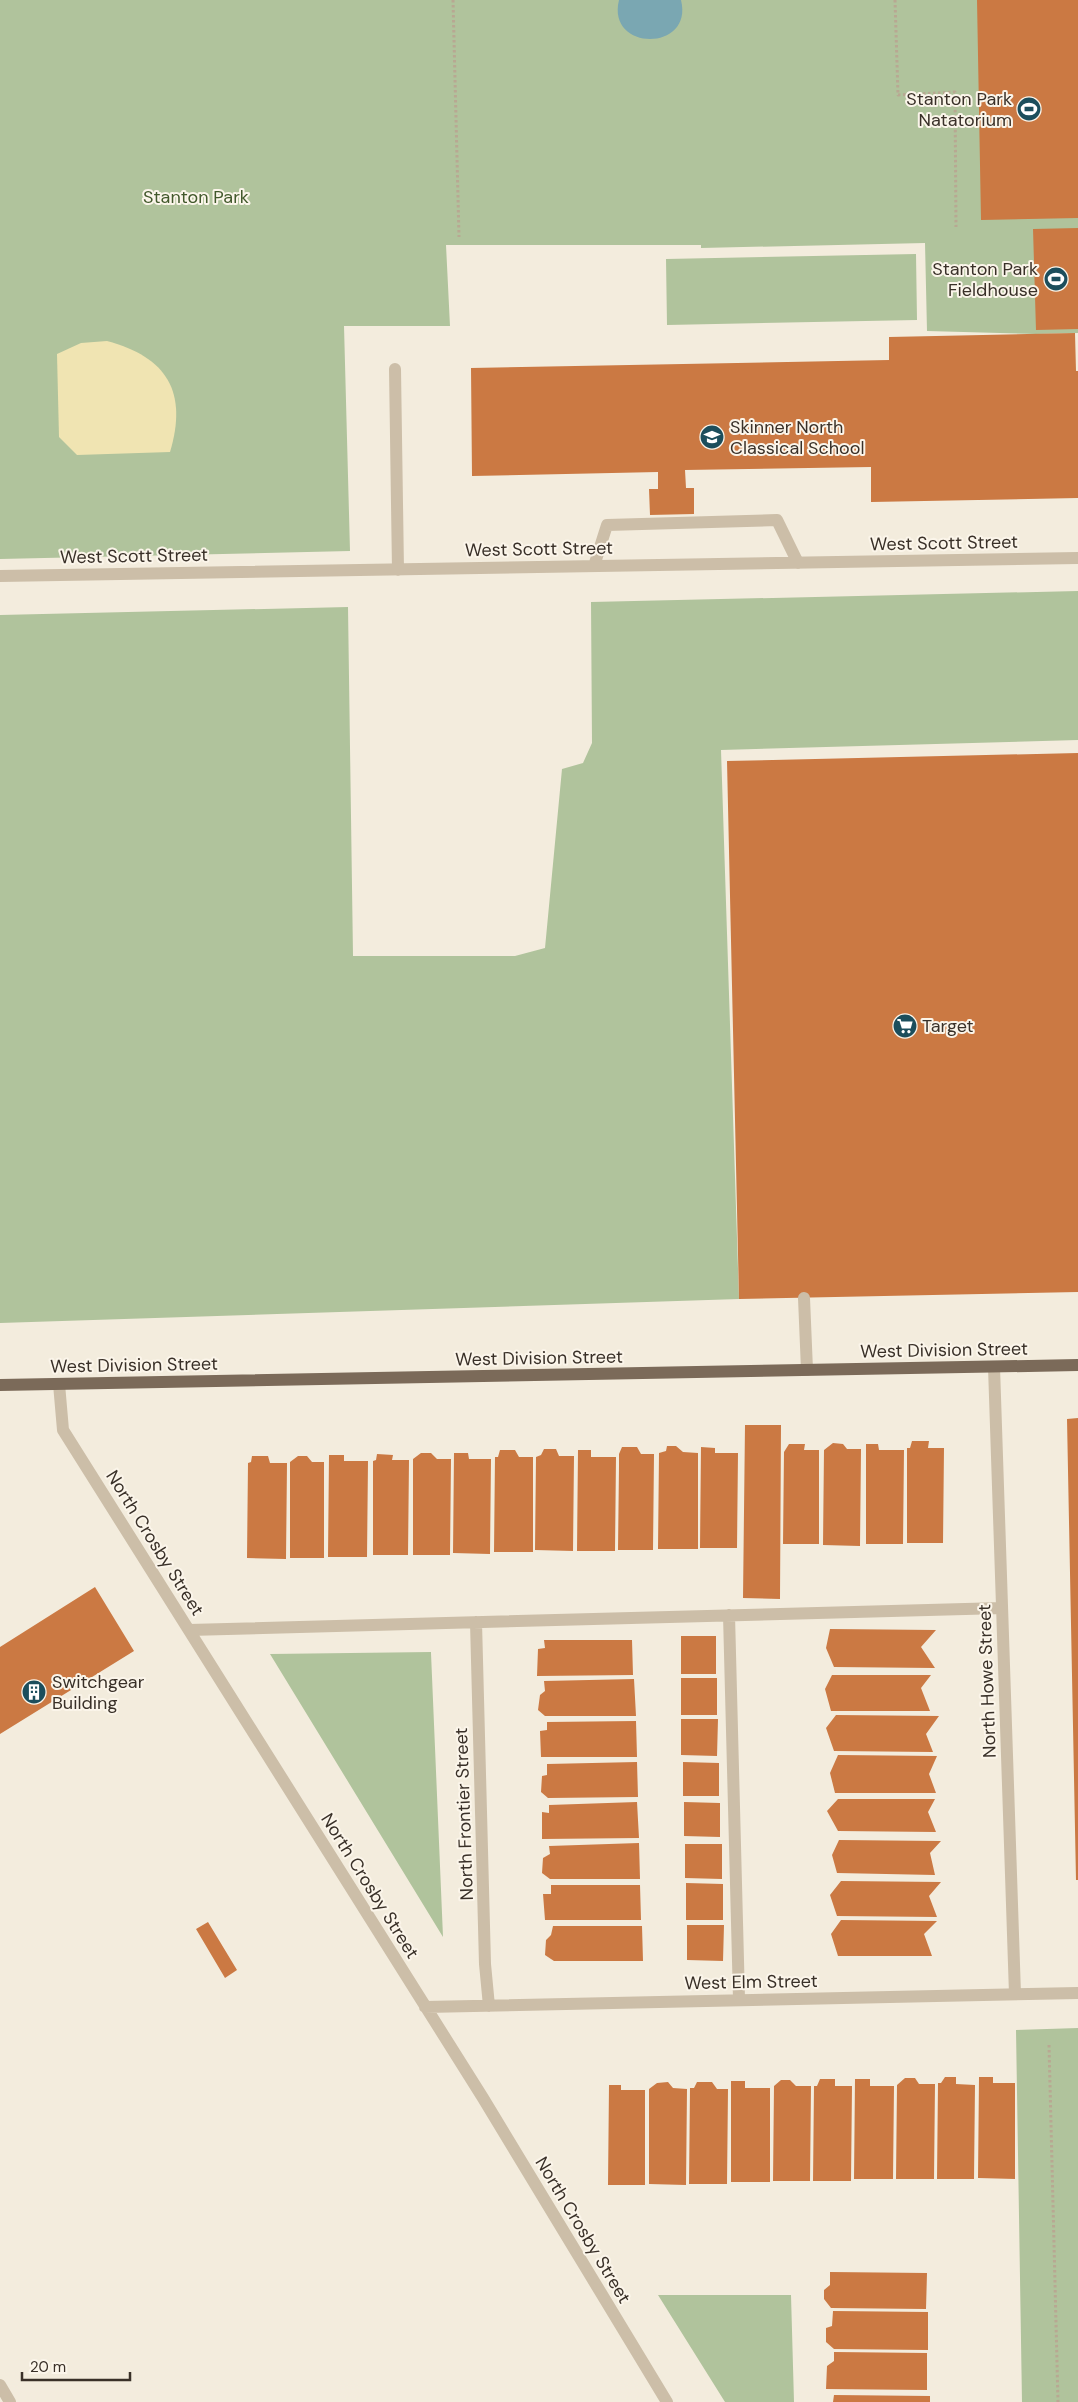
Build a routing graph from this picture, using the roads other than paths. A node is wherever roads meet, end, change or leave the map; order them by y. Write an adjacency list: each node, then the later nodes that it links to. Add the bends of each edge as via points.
1 (395, 369): 5 (street)
2 (1078, 558): 3 (street, West Scott Street)
3 (798, 563): 4 (street, West Scott Street); 4 (street, via 777,520 607,524)
4 (594, 566): 5 (street, West Scott Street)
5 (398, 570): 6 (street, West Scott Street)
6 (0, 576)
7 (804, 1298): 10 (street)
8 (1078, 1364): 9 (main road, West Division Street)
9 (994, 1367): 10 (main road, West Division Street); 13 (street, North Howe Street)
10 (807, 1370): 11 (main road, West Division Street)
11 (59, 1384): 12 (main road, West Division Street); 16 (street, North Crosby Street, via 63,1430)
12 (0, 1385)
13 (1002, 1608): 14 (street); 18 (street, North Howe Street)
14 (729, 1616): 15 (street); 19 (street)
15 (476, 1622): 16 (street); 20 (street, North Frontier Street, via 485,1964)
16 (189, 1630): 21 (street, North Crosby Street)
17 (1078, 1993): 18 (street, West Elm Street)
18 (1016, 1994): 19 (street, West Elm Street)
19 (740, 1999): 20 (street, West Elm Street)
20 (489, 2006): 21 (street, West Elm Street)
21 (425, 2007): 24 (street, North Crosby Street)
22 (0, 2386): 23 (street)
23 (10, 2402)
24 (667, 2402)

